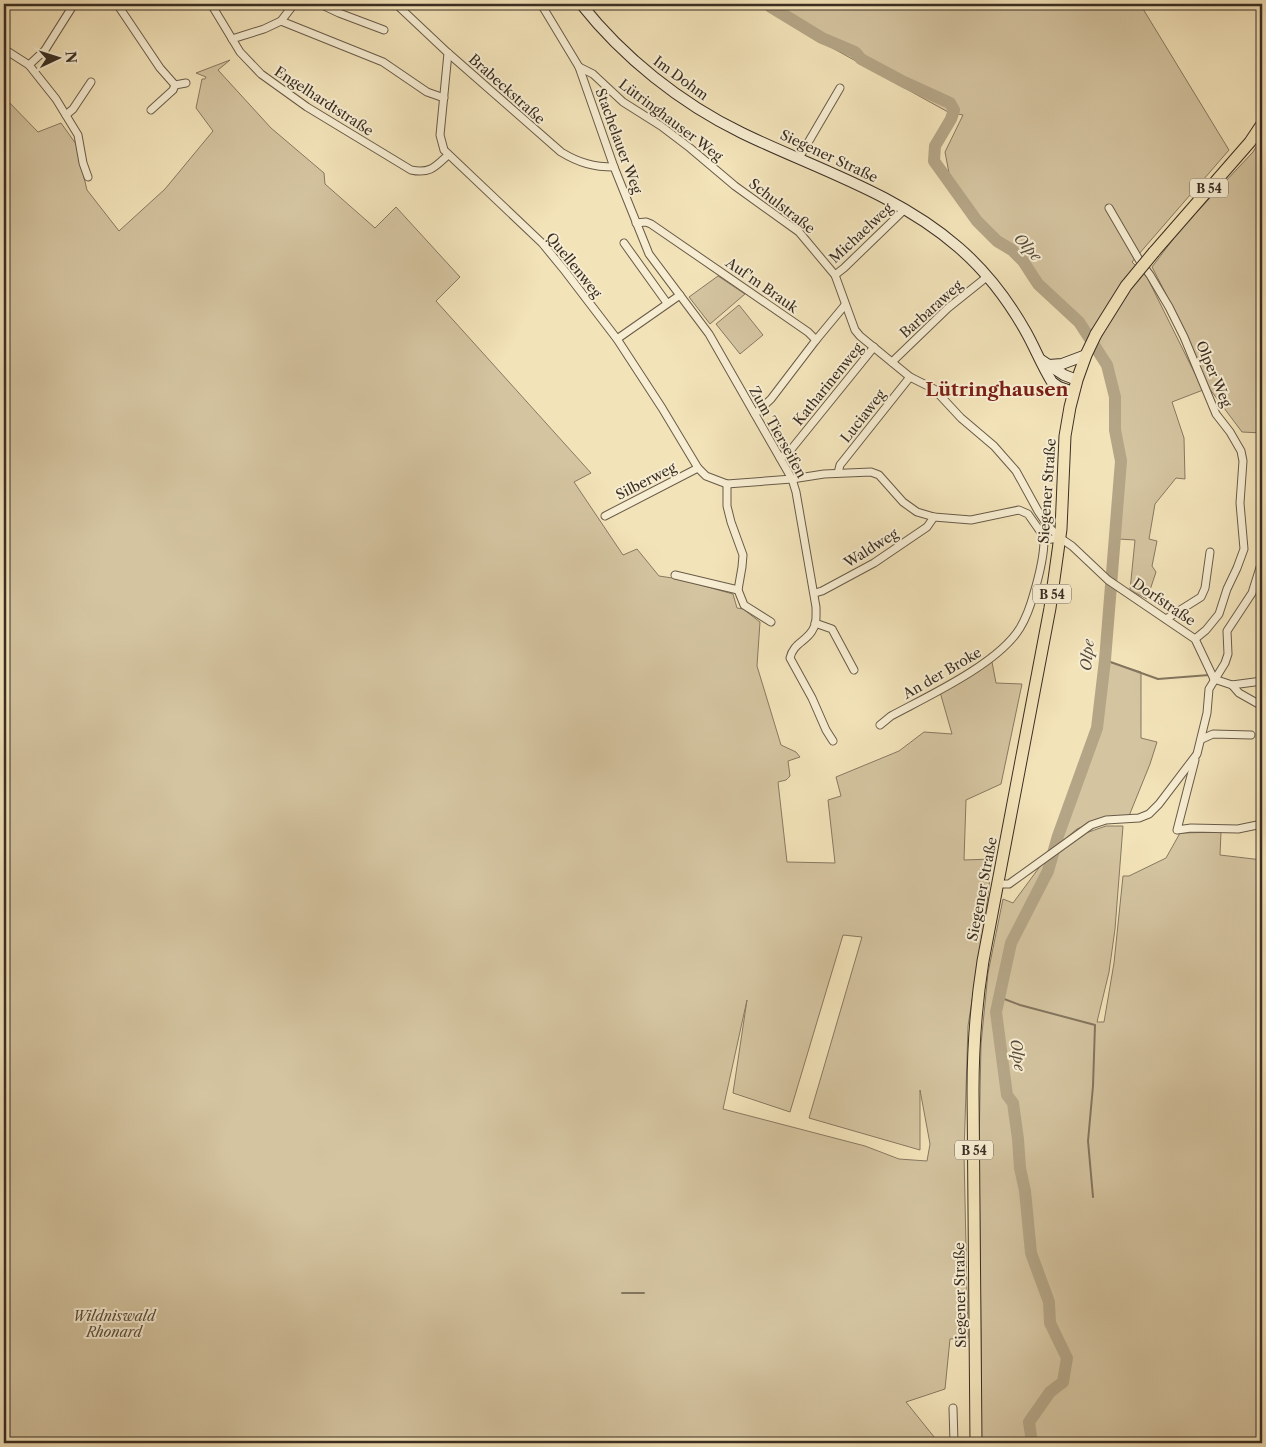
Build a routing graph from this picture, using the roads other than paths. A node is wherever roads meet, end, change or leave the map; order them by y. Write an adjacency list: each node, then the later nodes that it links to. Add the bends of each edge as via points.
1 (74, 4): 14 (street, via 44,50)
2 (117, 4): 18 (street)
3 (211, 4): 11 (street, Engelhardtstraße)
4 (294, 4): 9 (street)
5 (320, 4): 10 (street)
6 (396, 4): 13 (street, Brabeckstraße)
7 (541, 4): 15 (street, Lütringhauser Weg)
8 (581, 4): 24 (street, Im Dohm, via 642,67 674,92)
9 (281, 20): 11 (street); 20 (street, via 383,62 427,92)
10 (384, 30)
11 (232, 39): 25 (street, Engelhardtstraße, via 245,59 276,86 411,170 422,172 434,168)
12 (4, 49): 14 (street)
13 (448, 53): 20 (street, Quellenweg); 27 (street, Brabeckstraße, via 561,152 583,164)
14 (29, 65): 22 (street)
15 (579, 67): 27 (street, Stachelauer Weg); 29 (street, Lütringhauser Weg, via 593,74 622,102 661,126)
16 (92, 82): 22 (street)
17 (186, 83): 18 (street)
18 (175, 85): 21 (street)
19 (840, 88): 26 (street)
20 (444, 98): 25 (street, Quellenweg, via 440,135)
21 (151, 110)
22 (66, 115): 28 (street, via 78,135)
23 (1262, 124): 43 (main road, B 54, bridge, via 1126,286)
24 (742, 133): 26 (street, Siegener Straße)
25 (448, 155): 40 (street, Quellenweg, via 542,243)
26 (799, 158): 31 (street, Siegener Straße)
27 (614, 167): 32 (street, Stachelauer Weg)
28 (88, 177)
29 (735, 186): 35 (street, Schulstraße, via 799,232)
30 (1109, 208): 67 (street, Olper Weg, via 1169,307 1216,414 1241,451 1243,461 1240,502 1244,549 1220,614)
31 (905, 210): 35 (street, Michaelweg); 36 (street, Siegener Straße, via 958,246)
32 (636, 224): 34 (street, Stachelauer Weg); 41 (street, Auf'm Brauk, via 651,224)
33 (624, 243): 38 (street)
34 (649, 254): 37 (street, Zum Tierseifen)
35 (834, 275): 39 (street, Schulstraße)
36 (988, 276): 44 (street, Barbaraweg, via 948,308); 45 (street, Siegener Straße)
37 (680, 295): 38 (street); 49 (street, Zum Tierseifen, via 709,334)
38 (667, 303): 40 (street)
39 (845, 305): 41 (street); 42 (street, Schulstraße, via 855,330)
40 (617, 339): 51 (street, Quellenweg)
41 (816, 340): 49 (street, via 771,399)
42 (874, 348): 44 (street, Schulstraße); 50 (street, Katharinenweg, via 789,452)
43 (1086, 355): 45 (street, via 1062,364); 47 (main road, B 54)
44 (892, 362): 46 (street, Schulstraße)
45 (1045, 362): 47 (street); 48 (street, Siegener Straße, via 1052,382)
46 (910, 377): 52 (street, Luciaweg, via 840,465); 57 (street, Schulstraße, via 934,389 994,446 1016,471 1038,511)
47 (1077, 380): 48 (main road, B 54)
48 (1073, 392): 57 (main road, Siegener Straße / B 54, via 1065,436)
49 (755, 414): 50 (street, Zum Tierseifen)
50 (780, 458): 53 (street, Zum Tierseifen)
51 (698, 468): 54 (street, Quellenweg, via 706,476); 55 (street, Silberweg)
52 (838, 473): 53 (street); 56 (street, via 871,472 879,475 903,502 917,512)
53 (792, 479): 54 (street); 63 (street, Zum Tierseifen)
54 (727, 484): 62 (street, via 727,506 743,555)
55 (605, 516)
56 (934, 517): 58 (street, via 971,520 1019,510 1028,514); 63 (street, Waldweg, via 927,527 874,563)
57 (1060, 538): 58 (street); 64 (street, Dorfstraße, via 1108,580); 79 (main road, Siegener Straße / B 54, via 1050,608)
58 (1044, 540): 73 (street, An der Broke, via 1032,601 1020,628 1008,642 990,660)
59 (1210, 552): 64 (street, via 1206,588 1201,597)
60 (1262, 561): 69 (street, via 1252,593 1226,631 1228,654)
61 (676, 575): 62 (street)
62 (738, 590): 65 (street, via 744,605)
63 (815, 593): 66 (street, Zum Tierseifen)
64 (1166, 619): 67 (street, Dorfstraße)
65 (771, 622)
66 (816, 623): 68 (street, via 832,629); 76 (street, via 812,632 791,651 790,658)
67 (1195, 638): 69 (street, Dorfstraße)
68 (854, 670)
69 (1214, 679): 71 (street); 75 (street, via 1209,689)
70 (1262, 681): 71 (street)
71 (1232, 685): 72 (street, via 1239,693)
72 (1262, 706)
73 (880, 725)
74 (1251, 735): 75 (street, via 1213,734)
75 (1202, 739): 77 (street)
76 (834, 741)
77 (1197, 754): 78 (street, via 1176,830 1238,829); 79 (street, via 1149,814 1140,818 1099,822 1084,829 1009,884)
78 (1262, 824)
79 (998, 884): 82 (main road, Siegener Straße / B 54, via 979,986 973,1049)
80 (953, 1408): 81 (street)
81 (954, 1443)
82 (976, 1443)

